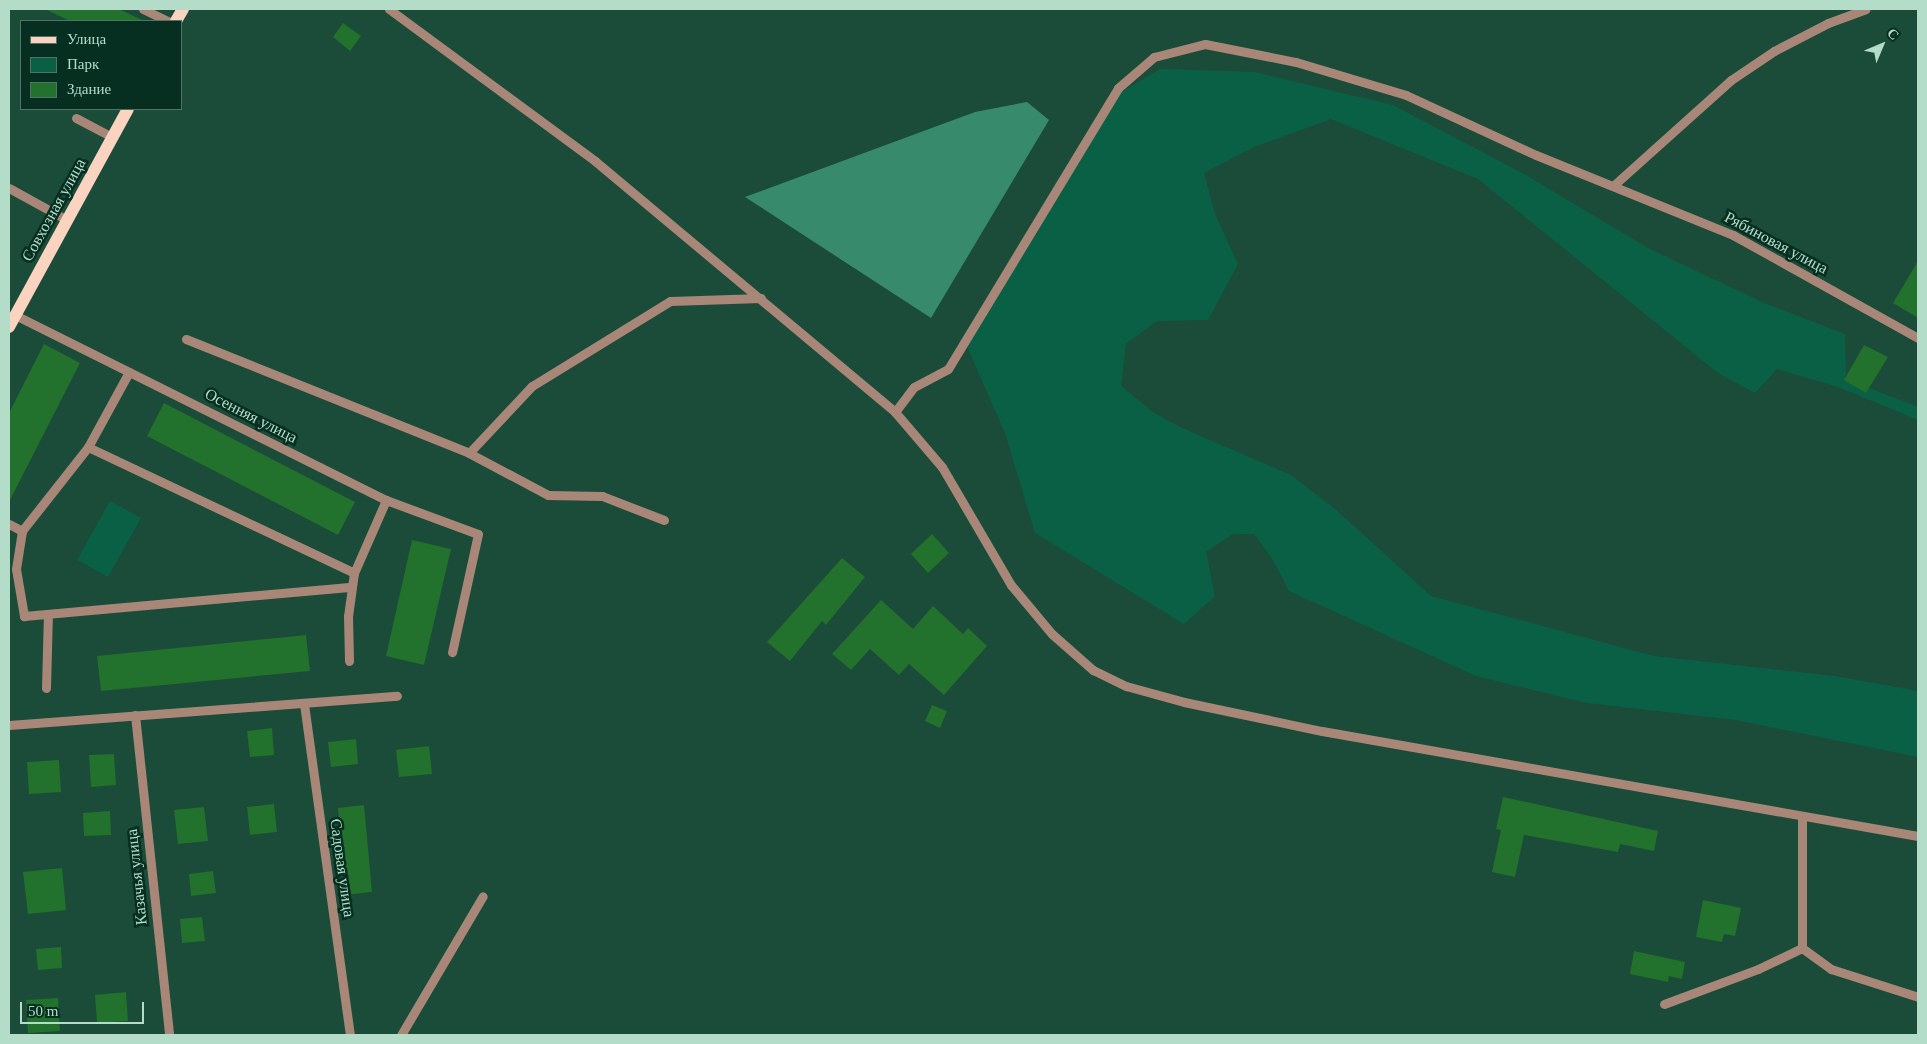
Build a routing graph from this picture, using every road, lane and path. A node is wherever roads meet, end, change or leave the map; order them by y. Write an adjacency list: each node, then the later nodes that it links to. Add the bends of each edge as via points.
1 (143, 9): 5 (street)
2 (183, 9): 6 (main road)
3 (390, 9): 13 (street, via 595,161)
4 (1866, 9): 10 (street, via 1828,23 1774,51 1731,80)
5 (166, 20)
6 (177, 20)
7 (127, 110): 9 (main road, Совхозная улица)
8 (76, 118): 9 (street)
9 (112, 138): 12 (main road, Совхозная улица)
10 (1614, 186): 16 (street, Рябиновая улица, via 1733,235); 19 (street, Рябиновая улица, via 1536,155 1406,94 1296,62 1205,44 1154,57 1118,88 948,369 914,387)
11 (9, 188): 12 (street)
12 (67, 220): 14 (main road, Совхозная улица)
13 (761, 298): 19 (street); 21 (street, via 670,301 532,386)
14 (15, 315): 15 (main road, Совхозная улица); 18 (street, Осенняя улица)
15 (9, 327)
16 (1918, 338)
17 (186, 339): 21 (street)
18 (129, 372): 20 (street); 22 (street, Осенняя улица)
19 (895, 412): 36 (street, via 942,467 1011,585 1046,627 1093,670 1126,686 1184,702 1322,731)
20 (88, 447): 25 (street); 26 (street)
21 (469, 454): 23 (street, via 548,495 602,496)
22 (386, 500): 26 (street); 29 (street, Осенняя улица, via 478,534)
23 (664, 520)
24 (9, 524): 25 (street)
25 (22, 531): 28 (street, via 16,569 24,616)
26 (354, 573): 27 (street)
27 (352, 587): 28 (street); 30 (street, via 348,616)
28 (48, 614): 31 (street)
29 (452, 652)
30 (349, 661)
31 (46, 688)
32 (397, 696): 33 (street)
33 (304, 704): 34 (street); 43 (street, Садовая улица)
34 (135, 715): 35 (street); 42 (street, Казачья улица)
35 (9, 725)
36 (1802, 816): 37 (street); 39 (street)
37 (1918, 836)
38 (483, 896): 44 (street)
39 (1802, 948): 40 (street, via 1831,969); 41 (street, via 1758,969)
40 (1918, 997)
41 (1664, 1004)
42 (169, 1035)
43 (350, 1035)
44 (401, 1035)

